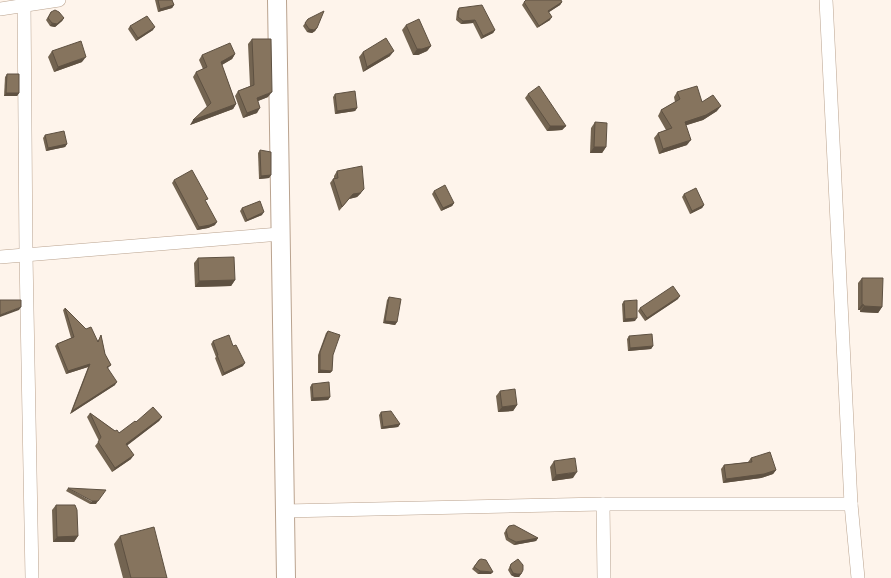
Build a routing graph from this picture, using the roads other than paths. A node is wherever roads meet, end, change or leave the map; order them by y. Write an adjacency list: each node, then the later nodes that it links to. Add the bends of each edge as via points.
1 (59, 0): 4 (street)
2 (277, 0): 6 (street)
3 (826, 0): 10 (street)
4 (24, 2): 5 (street); 7 (street)
5 (0, 9)
6 (280, 234): 7 (street); 11 (street)
7 (26, 255): 8 (street); 12 (street)
8 (0, 257)
9 (603, 504): 10 (street); 11 (street); 14 (street)
10 (851, 504): 15 (street)
11 (285, 511): 13 (street)
12 (32, 578)
13 (286, 578)
14 (604, 578)
15 (858, 578)

